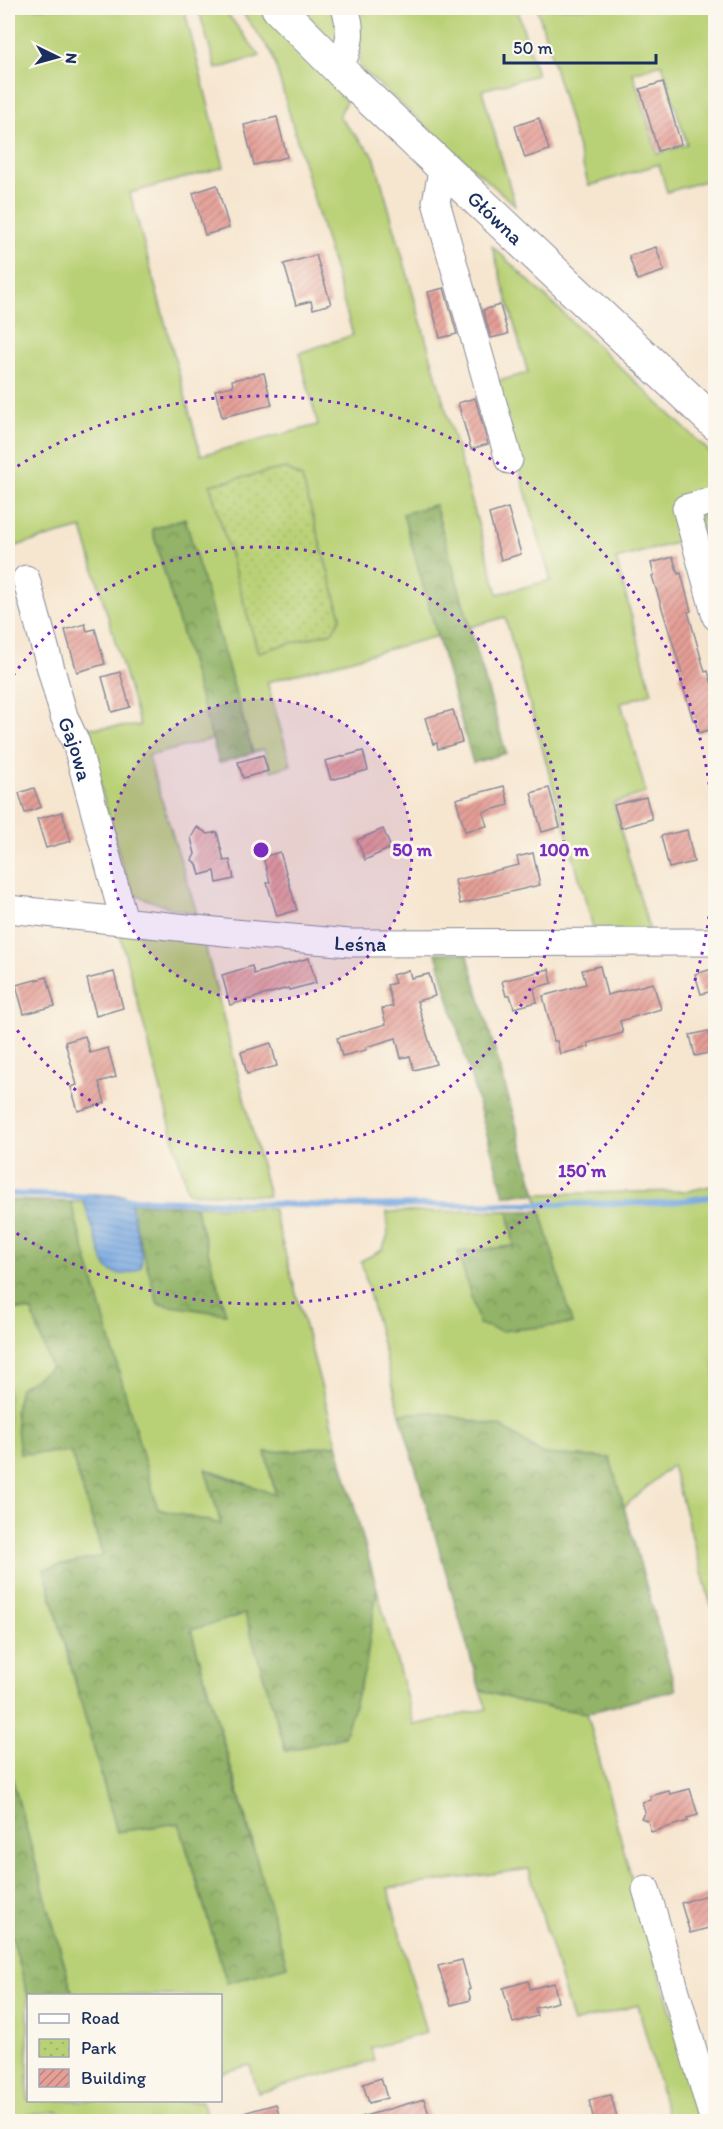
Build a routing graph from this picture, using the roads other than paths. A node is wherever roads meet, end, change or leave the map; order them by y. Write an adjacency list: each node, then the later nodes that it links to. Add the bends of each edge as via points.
1 (278, 8): 3 (main road, Główna)
2 (345, 8): 3 (street, via 350,37)
3 (339, 69): 4 (main road, Główna)
4 (443, 166): 5 (main road, Główna); 6 (street, via 436,201)
5 (716, 424)
6 (509, 460)
7 (716, 500): 9 (street, via 686,508)
8 (26, 579): 11 (street, Gajowa)
9 (716, 617)
10 (8, 909): 11 (street, Leśna)
11 (124, 920): 12 (street, Leśna, via 350,943)
12 (716, 942)
13 (646, 1889): 14 (street)
14 (714, 2121)

